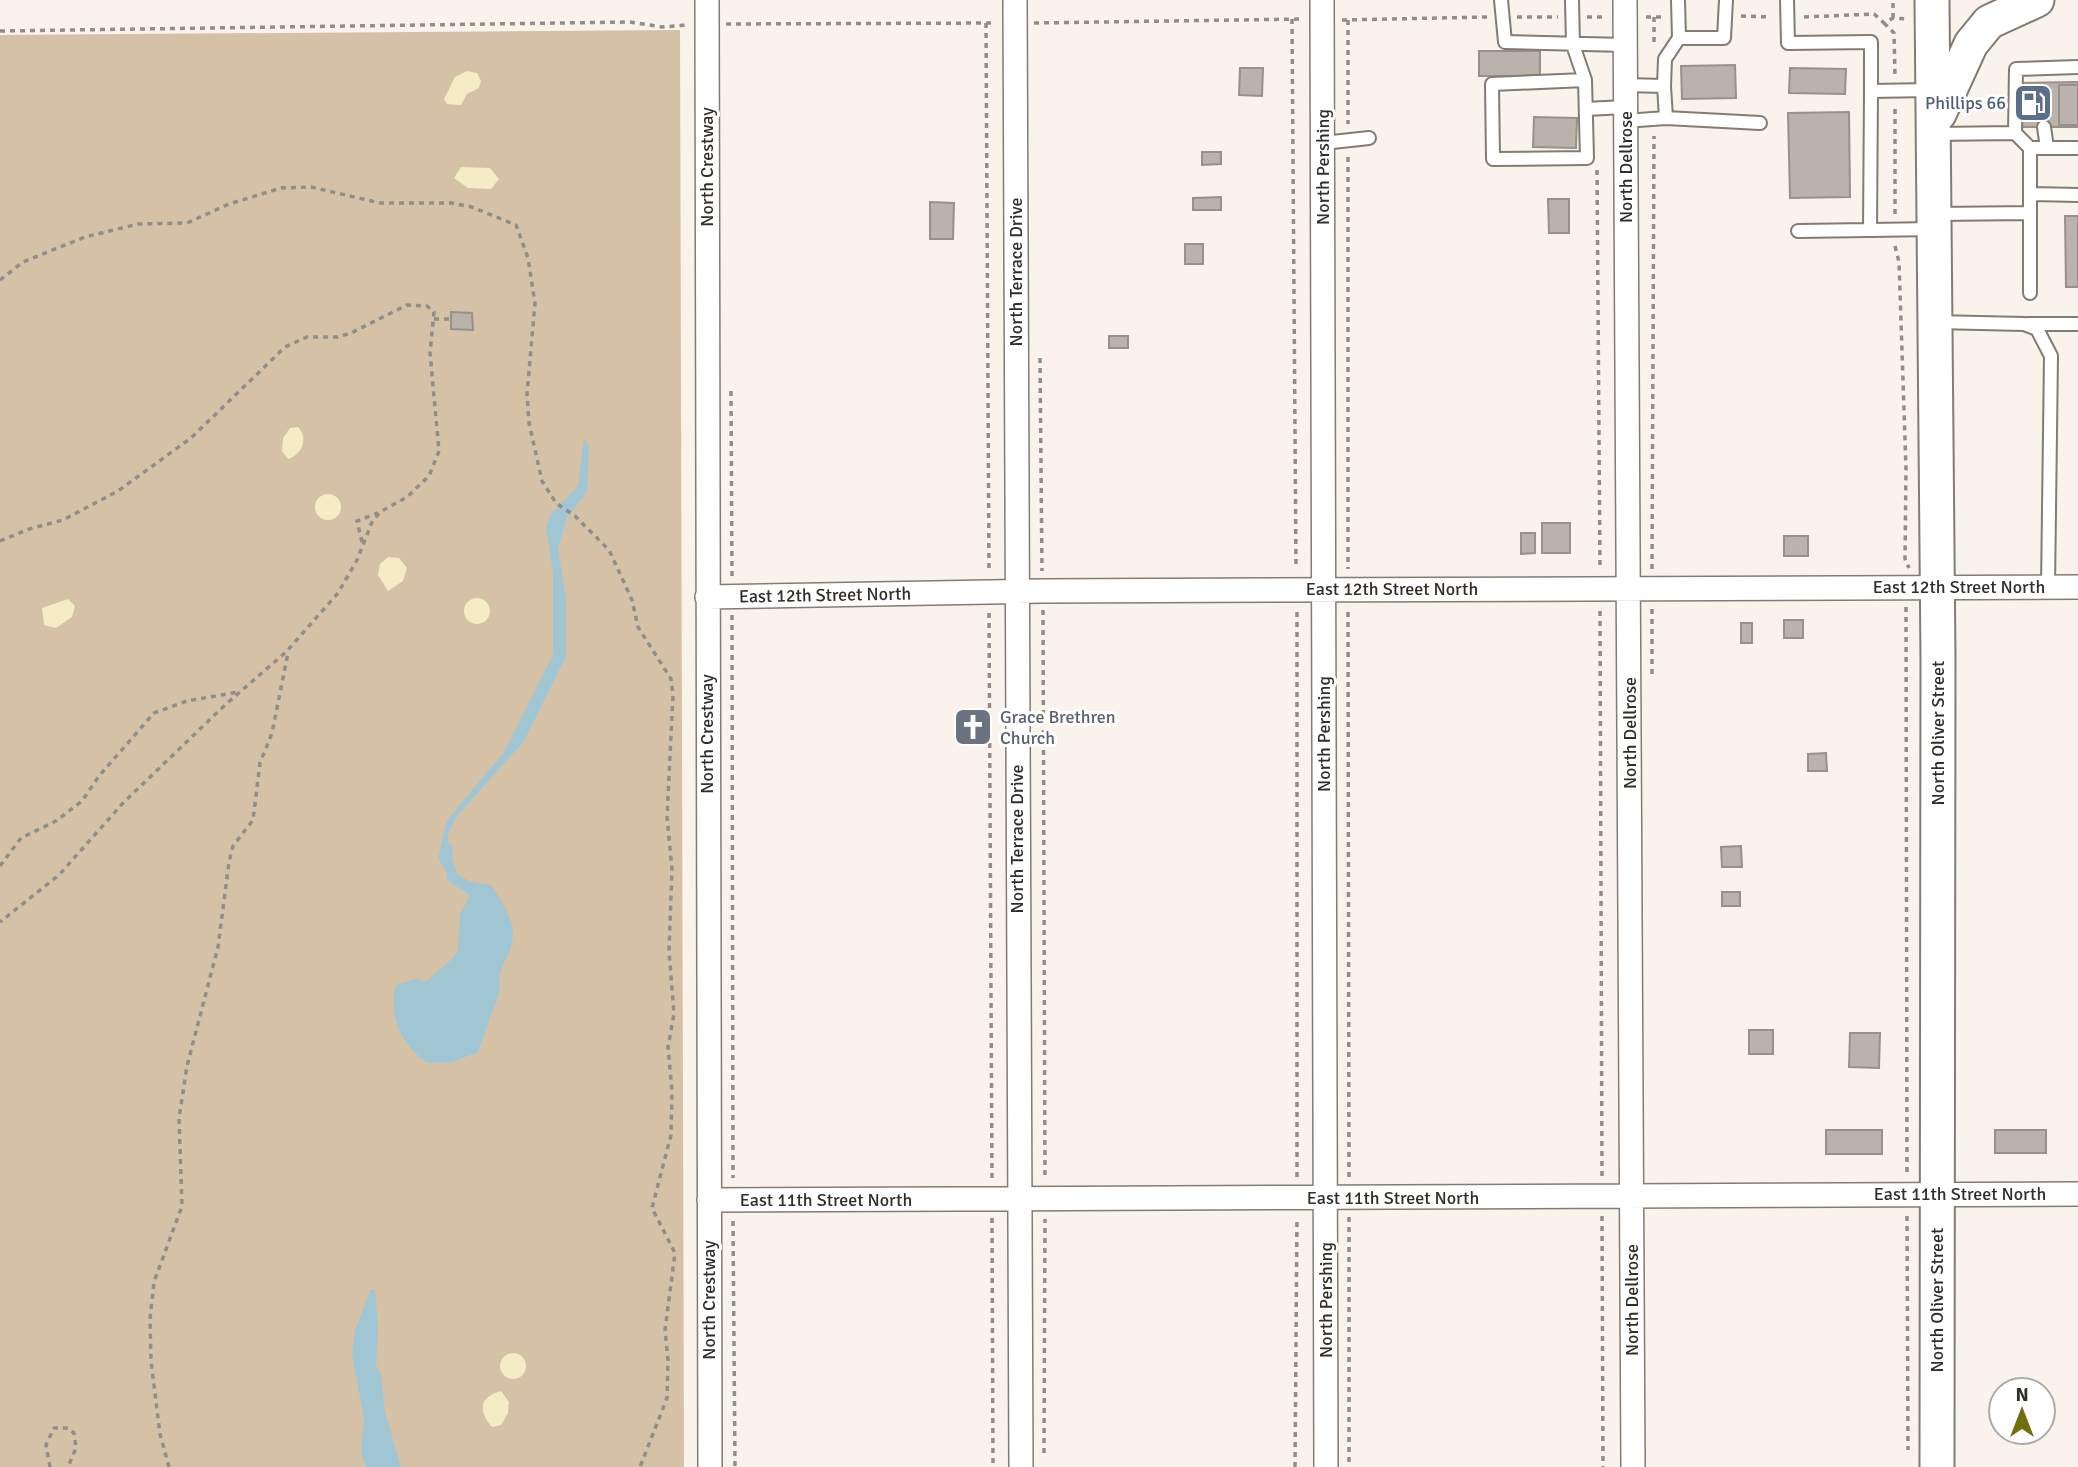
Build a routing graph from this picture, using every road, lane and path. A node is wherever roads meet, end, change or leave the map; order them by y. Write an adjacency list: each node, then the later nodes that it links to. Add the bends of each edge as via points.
1 (1501, 0): 13 (lane)
2 (1572, 0): 15 (lane)
3 (1678, 0): 18 (lane)
4 (1726, 0): 14 (lane)
5 (1787, 0): 19 (lane)
6 (1893, 0): 23 (path, via 1893,18)
7 (1932, 0): 34 (main road, North Oliver Street)
8 (2037, 0): 42 (main road, via 1989,22 1971,44)
9 (1625, 8): 16 (path); 17 (path); 28 (street, North Dellrose)
10 (1015, 10): 20 (path, via 1036,23); 22 (path); 80 (street, North Terrace Drive)
11 (1322, 10): 20 (path); 21 (path); 46 (street, North Pershing)
12 (707, 11): 22 (path); 24 (path, via 662,27 630,22); 81 (street, North Crestway)
13 (1503, 16): 15 (path); 21 (path); 26 (lane, via 1505,42)
14 (1725, 16): 19 (path); 25 (lane, via 1724,38)
15 (1573, 17): 16 (path); 26 (lane)
16 (1595, 17): 27 (path)
17 (1654, 17): 18 (path); 33 (path)
18 (1679, 17): 25 (lane)
19 (1787, 17): 23 (path, via 1874,14); 35 (lane, via 1788,43 1871,42)
20 (1292, 19): 77 (path)
21 (1348, 20): 45 (path)
22 (985, 23): 79 (path)
23 (1884, 23): 36 (path, via 1894,33)
24 (0, 31)
25 (1679, 38): 33 (lane, via 1665,60)
26 (1573, 45): 27 (lane); 31 (lane)
27 (1595, 45): 28 (lane)
28 (1625, 45): 37 (street, North Dellrose)
29 (2078, 67): 30 (lane)
30 (2047, 68): 32 (lane); 43 (lane, via 2015,68)
31 (1585, 80): 38 (lane); 38 (lane, via 1492,84 1493,159 1587,158)
32 (2045, 83)
33 (1659, 86): 37 (lane); 39 (lane)
34 (1933, 90): 36 (lane); 42 (main road, North Oliver Street)
35 (1871, 91): 36 (lane); 56 (lane)
36 (1895, 91): 55 (path)
37 (1625, 104): 38 (lane); 39 (lane); 73 (street, North Dellrose)
38 (1586, 109)
39 (1660, 119): 40 (lane); 74 (path)
40 (1760, 123)
41 (2044, 127): 48 (lane)
42 (1933, 132): 43 (lane); 54 (main road, North Oliver Street)
43 (2015, 133): 47 (lane)
44 (1369, 138): 45 (lane)
45 (1348, 140): 46 (lane); 76 (path)
46 (1323, 143): 75 (street, North Pershing)
47 (2030, 148): 48 (lane); 51 (lane)
48 (2047, 148): 49 (lane)
49 (2078, 148)
50 (1597, 163): 72 (path)
51 (2030, 194): 52 (lane); 53 (lane)
52 (2078, 195)
53 (2030, 213): 54 (lane); 59 (lane)
54 (1934, 222): 55 (lane); 62 (main road, North Oliver Street)
55 (1895, 229): 56 (lane); 69 (path, via 1906,469 1905,559)
56 (1870, 230): 57 (lane)
57 (1798, 231)
58 (0, 280): 103 (path, via 23,262 85,237 138,225 187,223 281,188 311,187 380,203 451,203 516,225 528,258 535,303 527,366 529,423 542,481 556,503 609,550 620,568 638,627 671,679 673,695 667,817 674,1014 668,1047 671,1135 652,1208 675,1253 665,1329 667,1398)
59 (2031, 293)
60 (434, 318): 61 (path); 66 (path, via 430,353 438,457 419,487); 67 (path, via 427,306 407,305 337,337 307,337 285,347 191,438 118,491 63,520)
61 (450, 318)
62 (1935, 322): 63 (lane); 69 (main road, North Oliver Street)
63 (2024, 324): 64 (lane); 70 (lane, via 2036,329 2051,356)
64 (2078, 324)
65 (1040, 356): 78 (path)
66 (380, 512): 68 (path); 68 (path, via 358,521)
67 (0, 541)
68 (362, 545): 82 (path, via 358,561 338,593)
69 (1922, 587): 70 (street, East 12th Street North); 74 (street, East 12th Street North); 88 (main road, North Oliver Street); 88 (path)
70 (2048, 587): 71 (street, East 12th Street North)
71 (2078, 587)
72 (1600, 588): 73 (street, East 12th Street North); 76 (street, East 12th Street North); 89 (path)
73 (1629, 588): 74 (street, East 12th Street North); 90 (street, North Dellrose)
74 (1652, 588): 83 (path)
75 (1324, 589): 76 (street, East 12th Street North); 77 (street, East 12th Street North); 92 (street, North Pershing)
76 (1348, 589): 93 (path)
77 (1297, 590): 78 (street, East 12th Street North); 91 (path)
78 (1042, 591): 80 (street, East 12th Street North); 96 (path)
79 (989, 592): 80 (street, East 12th Street North); 81 (street, East 12th Street North); 94 (path)
80 (1017, 592): 95 (street, North Terrace Drive)
81 (707, 597): 97 (street, North Crestway)
82 (297, 639): 84 (path); 102 (path, via 288,653 272,733 260,763 253,821 233,846 218,947 187,1066 179,1118 182,1206 159,1263 150,1320 160,1434)
83 (1652, 685)
84 (240, 691): 85 (path, via 153,713 82,802 57,821 21,838); 86 (path, via 123,803 59,875)
85 (0, 866)
86 (0, 922)
87 (2078, 1194): 88 (street, East 11th Street North)
88 (1922, 1195): 90 (street, East 11th Street North); 99 (main road, North Oliver Street); 99 (path)
89 (1602, 1197): 90 (street, East 11th Street North); 93 (street, East 11th Street North); 110 (path)
90 (1632, 1197): 111 (street, North Dellrose)
91 (1297, 1198): 92 (street, East 11th Street North); 96 (street, East 11th Street North); 107 (path)
92 (1326, 1198): 93 (street, East 11th Street North); 108 (street, North Pershing)
93 (1349, 1198): 109 (path)
94 (992, 1199): 95 (street, East 11th Street North); 97 (street, East 11th Street North); 105 (path)
95 (1019, 1199): 96 (street, East 11th Street North); 106 (street, North Terrace Drive)
96 (1045, 1199): 98 (path)
97 (709, 1200): 104 (street, North Crestway)
98 (1044, 1454)
99 (1923, 1460)
100 (50, 1467): 101 (path, via 48,1435 61,1427 74,1433 76,1440)
101 (68, 1467)
102 (169, 1467)
103 (640, 1467)
104 (710, 1467)
105 (993, 1467)
106 (1021, 1467)
107 (1295, 1467)
108 (1326, 1467)
109 (1349, 1467)
110 (1603, 1467)
111 (1633, 1467)

